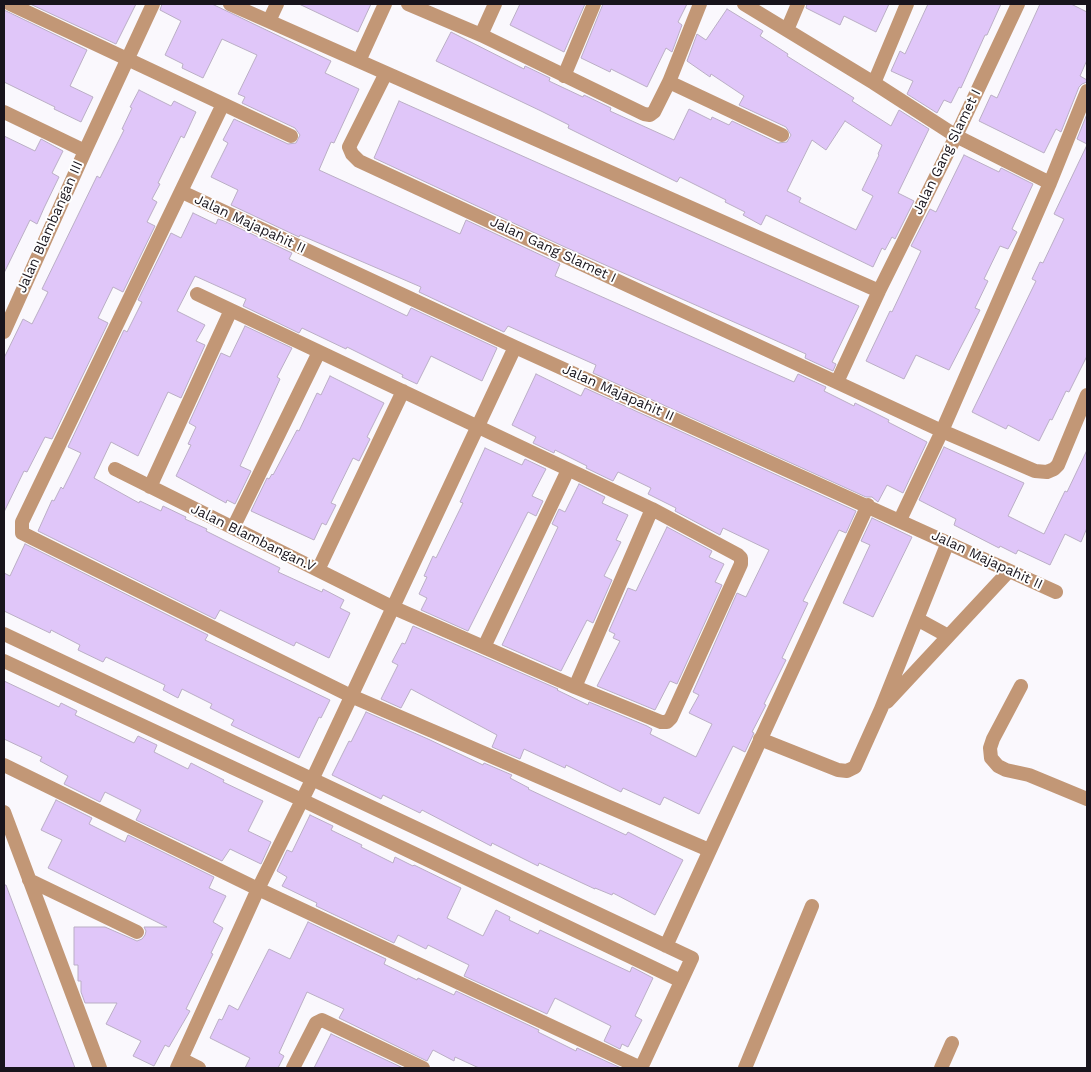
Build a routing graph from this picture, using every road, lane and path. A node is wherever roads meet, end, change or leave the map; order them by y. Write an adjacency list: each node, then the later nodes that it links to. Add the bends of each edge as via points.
1 (10, 4): 17 (street)
2 (153, 4): 17 (street, Jalan Blambangan III)
3 (230, 4): 14 (street)
4 (277, 4): 14 (street)
5 (385, 4): 18 (street)
6 (408, 4): 16 (street)
7 (495, 4): 16 (street)
8 (594, 4): 20 (street)
9 (700, 4): 21 (street)
10 (744, 4): 15 (street)
11 (798, 4): 15 (street)
12 (907, 4): 22 (street)
13 (1018, 4): 28 (street, Jalan Gang Slamet I)
14 (269, 21): 18 (street)
15 (787, 30): 22 (street)
16 (481, 35): 20 (street)
17 (127, 59): 24 (street); 29 (street, Jalan Blambangan III)
18 (359, 60): 19 (street)
19 (386, 73): 32 (street); 38 (street, Jalan Gang Slamet I, via 349,147 359,161)
20 (564, 76): 21 (street, via 650,115)
21 (669, 82): 26 (street)
22 (874, 83): 28 (street)
23 (1087, 91): 30 (street)
24 (223, 104): 27 (street); 31 (street)
25 (4, 112): 29 (street)
26 (782, 135)
27 (290, 136)
28 (956, 136): 30 (street); 32 (street, Jalan Gang Slamet I)
29 (84, 151): 35 (street, Jalan Blambangan III)
30 (1050, 183): 42 (street)
31 (182, 192): 36 (street, Jalan Majapahit II); 62 (street, via 22,522 22,533)
32 (879, 291): 38 (street, Jalan Gang Slamet I)
33 (197, 294): 34 (street)
34 (231, 310): 37 (street); 45 (street)
35 (4, 332)
36 (515, 347): 41 (street); 46 (street, Jalan Majapahit II)
37 (319, 352): 39 (street); 49 (street)
38 (837, 382): 42 (street, Jalan Gang Slamet I)
39 (403, 391): 41 (street); 51 (street)
40 (1087, 395): 42 (street, Jalan Gang Slamet I, via 1058,465 1048,472 1035,471)
41 (477, 426): 44 (street); 54 (street)
42 (942, 431): 48 (street)
43 (114, 470): 45 (street, Jalan Blambangan.V)
44 (568, 470): 47 (street); 58 (street)
45 (150, 487): 49 (street, Jalan Blambangan.V)
46 (868, 505): 48 (street, Jalan Majapahit II); 64 (street)
47 (652, 509): 61 (street); 61 (street, Jalan Blambangan.V, via 738,555 741,564 669,721 661,722)
48 (900, 520): 50 (street, Jalan Majapahit II)
49 (233, 528): 51 (street, Jalan Blambangan.V)
50 (948, 542): 52 (street, Jalan Majapahit II); 55 (street)
51 (318, 570): 54 (street, Jalan Blambangan.V)
52 (1009, 571): 53 (street, Jalan Majapahit II); 57 (street)
53 (1056, 592)
54 (392, 607): 58 (street, Jalan Blambangan.V); 62 (street)
55 (917, 619): 57 (street); 63 (street)
56 (4, 634): 66 (street)
57 (948, 636): 63 (street)
58 (484, 647): 61 (street, Jalan Blambangan.V)
59 (4, 661): 68 (street)
60 (1021, 686): 67 (street, via 993,739 990,758 1006,770 1045,781)
61 (575, 687)
62 (350, 696): 66 (street); 70 (street)
63 (881, 709): 64 (street, via 855,767 847,771)
64 (760, 739): 70 (street)
65 (4, 764): 72 (street)
66 (312, 780): 68 (street); 75 (street)
67 (1087, 799)
68 (302, 800): 72 (street); 76 (street)
69 (4, 812): 71 (street)
70 (710, 850): 75 (street)
71 (29, 880): 74 (street); 79 (street)
72 (258, 889): 78 (street); 83 (street)
73 (812, 906): 84 (street)
74 (137, 932)
75 (666, 946): 76 (street, via 692,958)
76 (681, 981): 83 (street)
77 (952, 1043): 85 (street)
78 (178, 1064): 80 (street)
79 (100, 1068)
80 (199, 1068)
81 (293, 1068): 82 (street, via 316,1023 322,1020)
82 (424, 1068)
83 (641, 1068)
84 (746, 1068)
85 (941, 1068)

